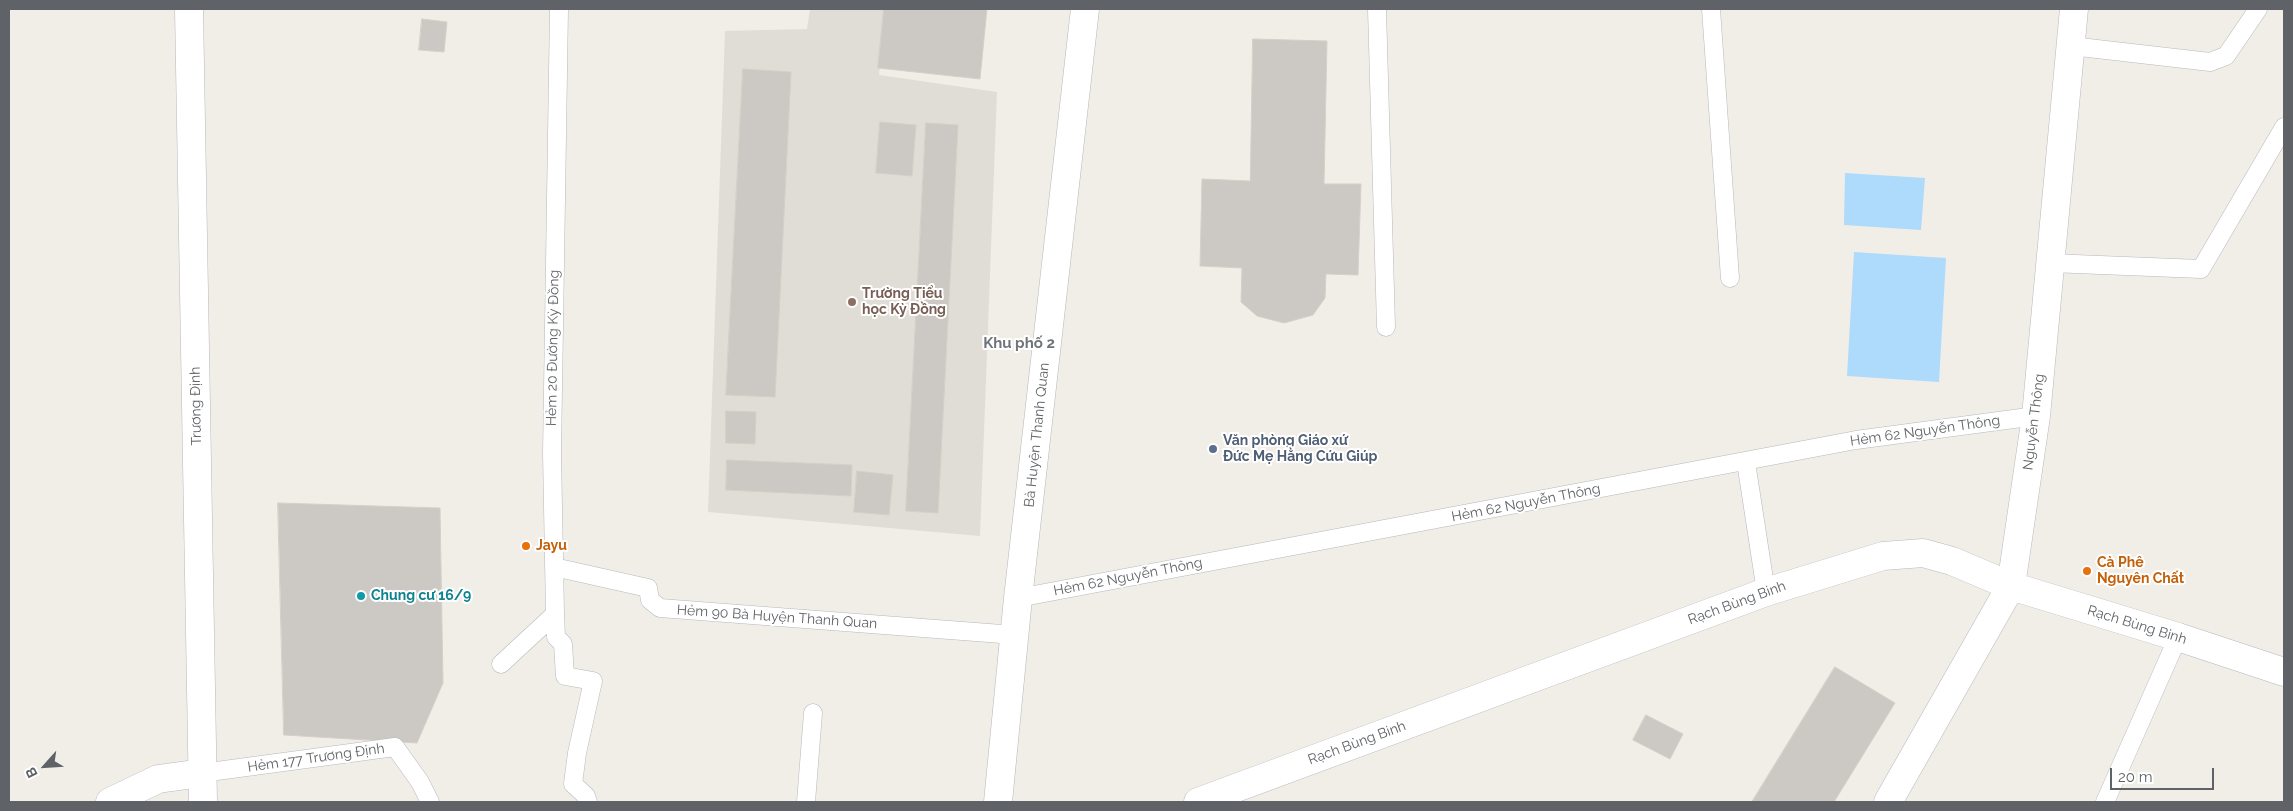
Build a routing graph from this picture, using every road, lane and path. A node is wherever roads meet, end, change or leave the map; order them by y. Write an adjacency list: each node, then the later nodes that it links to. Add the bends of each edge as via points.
1 (189, 9): 25 (street, Trương Định)
2 (559, 9): 15 (lane, Hẻm 20 Đường Kỳ Ðồng, via 552,453)
3 (1085, 9): 18 (street, Bà Huyện Thanh Quan)
4 (1377, 9): 12 (lane)
5 (1711, 9): 11 (lane)
6 (2074, 9): 8 (street, Nguyễn Thông)
7 (2258, 9): 8 (lane, via 2226,56 2210,62)
8 (2071, 46): 10 (street, Nguyễn Thông)
9 (2284, 127): 10 (lane, via 2201,269)
10 (2050, 263): 13 (street, Nguyễn Thông)
11 (1730, 278)
12 (1386, 327)
13 (2036, 416): 14 (lane, Hẻm 62 Nguyễn Thông, via 1856,440); 16 (street, Nguyễn Thông)
14 (1746, 462): 17 (lane); 18 (lane, Hẻm 62 Nguyễn Thông)
15 (554, 567): 19 (lane, Hẻm 20 Đường Kỳ Ðồng); 20 (lane, Hẻm 90 Bà Huyện Thanh Quan, via 648,588 650,600 660,608)
16 (2011, 586): 17 (street, Rạch Bùng Binh, via 1952,560 1923,553 1883,556); 21 (street, Rạch Bùng Binh); 34 (street, Nguyễn Thông)
17 (1766, 592): 26 (street, Rạch Bùng Binh)
18 (1018, 598): 20 (street, Bà Huyện Thanh Quan)
19 (555, 614): 22 (lane); 30 (lane, Hẻm 20 Đường Kỳ Ðồng, via 556,637 563,644 565,676 593,681 573,784)
20 (1015, 635): 32 (street, Bà Huyện Thanh Quan)
21 (2178, 637): 23 (street, Rạch Bùng Binh); 35 (lane)
22 (501, 664)
23 (2284, 672)
24 (813, 713): 31 (lane)
25 (202, 773): 27 (street, via 158,778); 28 (street, Trương Định); 29 (lane, Hẻm 177 Trương Định, via 395,747)
26 (1229, 797): 33 (street, Rạch Bùng Binh)
27 (110, 802)
28 (203, 802)
29 (430, 802)
30 (588, 802)
31 (806, 802)
32 (998, 802)
33 (1198, 802)
34 (1888, 802)
35 (2105, 802)

